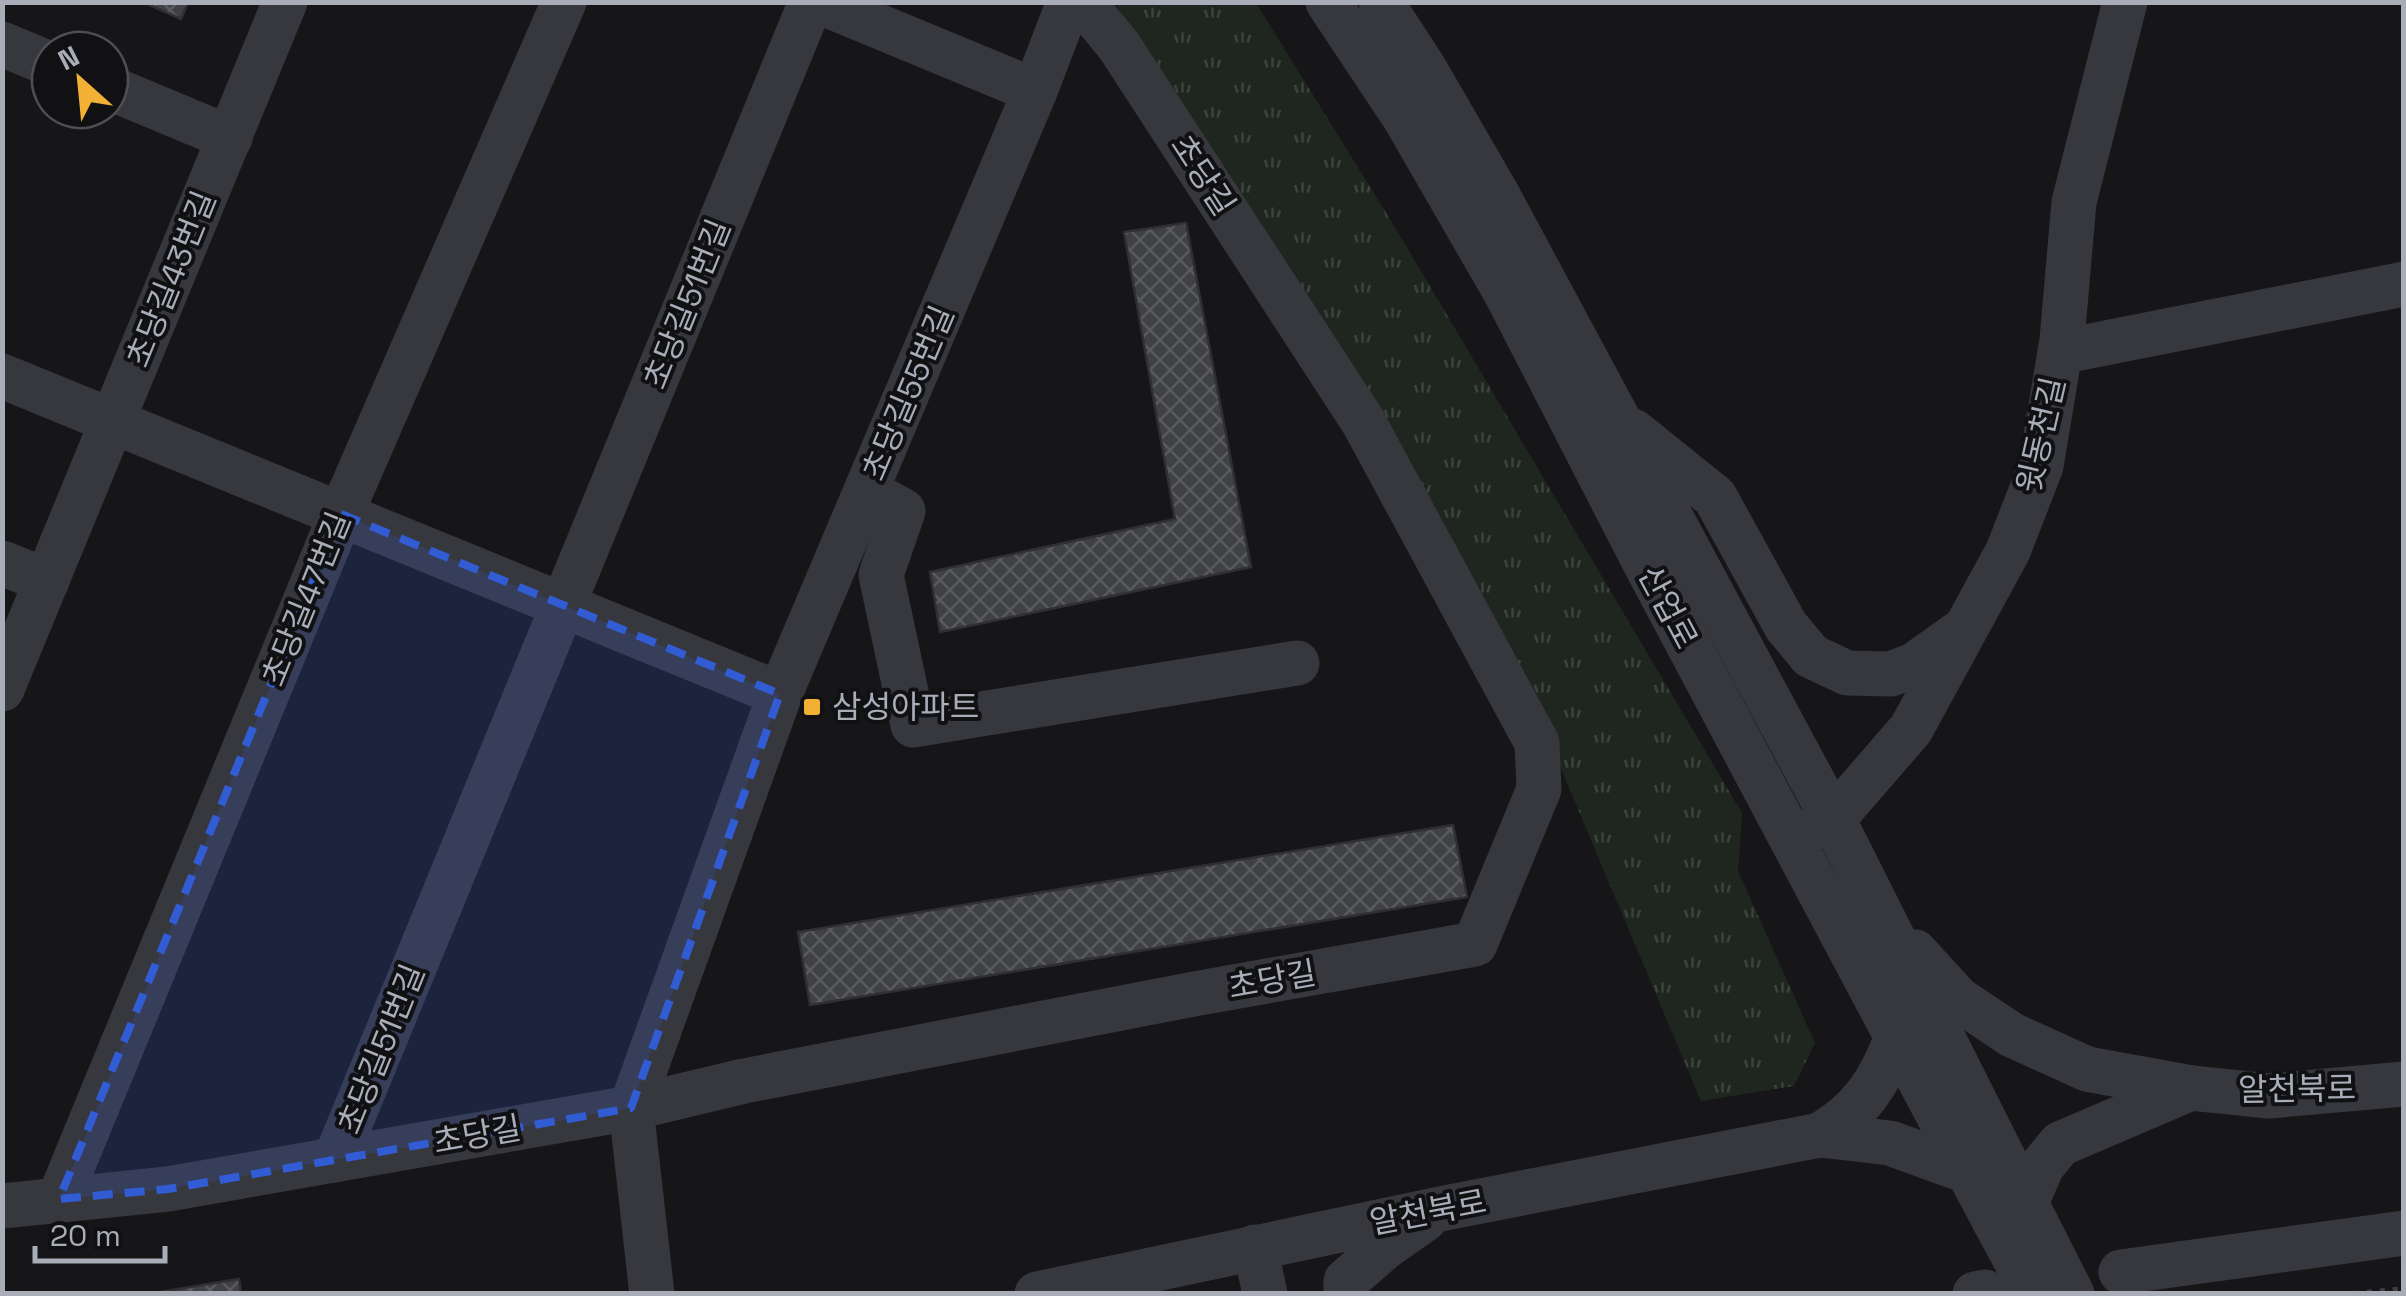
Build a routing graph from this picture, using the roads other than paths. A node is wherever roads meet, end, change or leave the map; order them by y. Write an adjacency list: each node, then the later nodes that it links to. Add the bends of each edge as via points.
1 (285, 2): 14 (street, 초당길43번길)
2 (564, 2): 21 (street, 초당길47번길)
3 (811, 2): 24 (street, 초당길51번길)
4 (820, 2): 12 (street)
5 (1070, 2): 12 (street, 초당길55번길)
6 (1083, 2): 35 (street, 초당길, via 1119,46 1364,423 1537,742 1538,790 1476,944 763,1077)
7 (1328, 2): 30 (street, 산업로, via 1405,118 1506,293)
8 (1381, 2): 18 (street, 산업로, via 1497,194)
9 (2126, 2): 16 (street, 윗동천길, via 2074,202)
10 (2, 44): 11 (street)
11 (30, 56)
12 (1035, 91): 20 (street, 초당길55번길)
13 (130, 96): 14 (street)
14 (230, 138): 19 (street, 초당길43번길)
15 (2404, 284): 16 (street)
16 (2060, 352): 25 (street, 윗동천길, via 2041,466 2008,551)
17 (2, 376): 19 (street)
18 (1617, 419): 25 (street, via 1715,497 1786,626 1811,656 1848,673 1891,674); 29 (street, 산업로)
19 (113, 421): 21 (street); 23 (street, 초당길43번길)
20 (867, 490): 26 (street, via 903,511 881,575 914,725); 28 (street, 초당길55번길)
21 (340, 514): 24 (street); 39 (street, 초당길47번길)
22 (2, 563): 23 (street)
23 (47, 582): 27 (street, 초당길43번길)
24 (564, 605): 28 (street); 37 (street, 초당길51번길)
25 (1965, 629): 29 (street, 윗동천길, via 1911,729)
26 (1297, 663)
27 (2, 689)
28 (780, 694): 35 (street, 초당길55번길)
29 (1833, 819): 30 (street); 31 (street, 산업로)
30 (1791, 840): 32 (street, 산업로)
31 (1876, 910): 34 (street, 알천북로, via 1958,999 2012,1035 2087,1069); 42 (street, 산업로)
32 (1896, 1039): 36 (street, via 1861,1106); 38 (street, 산업로)
33 (2404, 1084): 34 (street, 알천북로, via 2268,1096)
34 (2191, 1088): 42 (street, via 2060,1144)
35 (631, 1108): 37 (street, 초당길); 46 (street)
36 (1820, 1135): 38 (street, via 1890,1143); 41 (street, 알천북로)
37 (335, 1160): 39 (street, 초당길, via 168,1189)
38 (1970, 1172): 42 (street, 산업로)
39 (59, 1199): 40 (street, 초당길)
40 (2, 1206)
41 (1440, 1209): 44 (street, 알천북로); 49 (street, via 1359,1270 1346,1282)
42 (2018, 1215): 50 (street, bridge); 51 (street, bridge)
43 (2404, 1233): 45 (street)
44 (1254, 1248): 47 (street, 알천북로); 48 (street)
45 (2121, 1272)
46 (652, 1294)
47 (1037, 1294)
48 (1265, 1294)
49 (1346, 1294)
50 (2034, 1294)
51 (2072, 1294)

